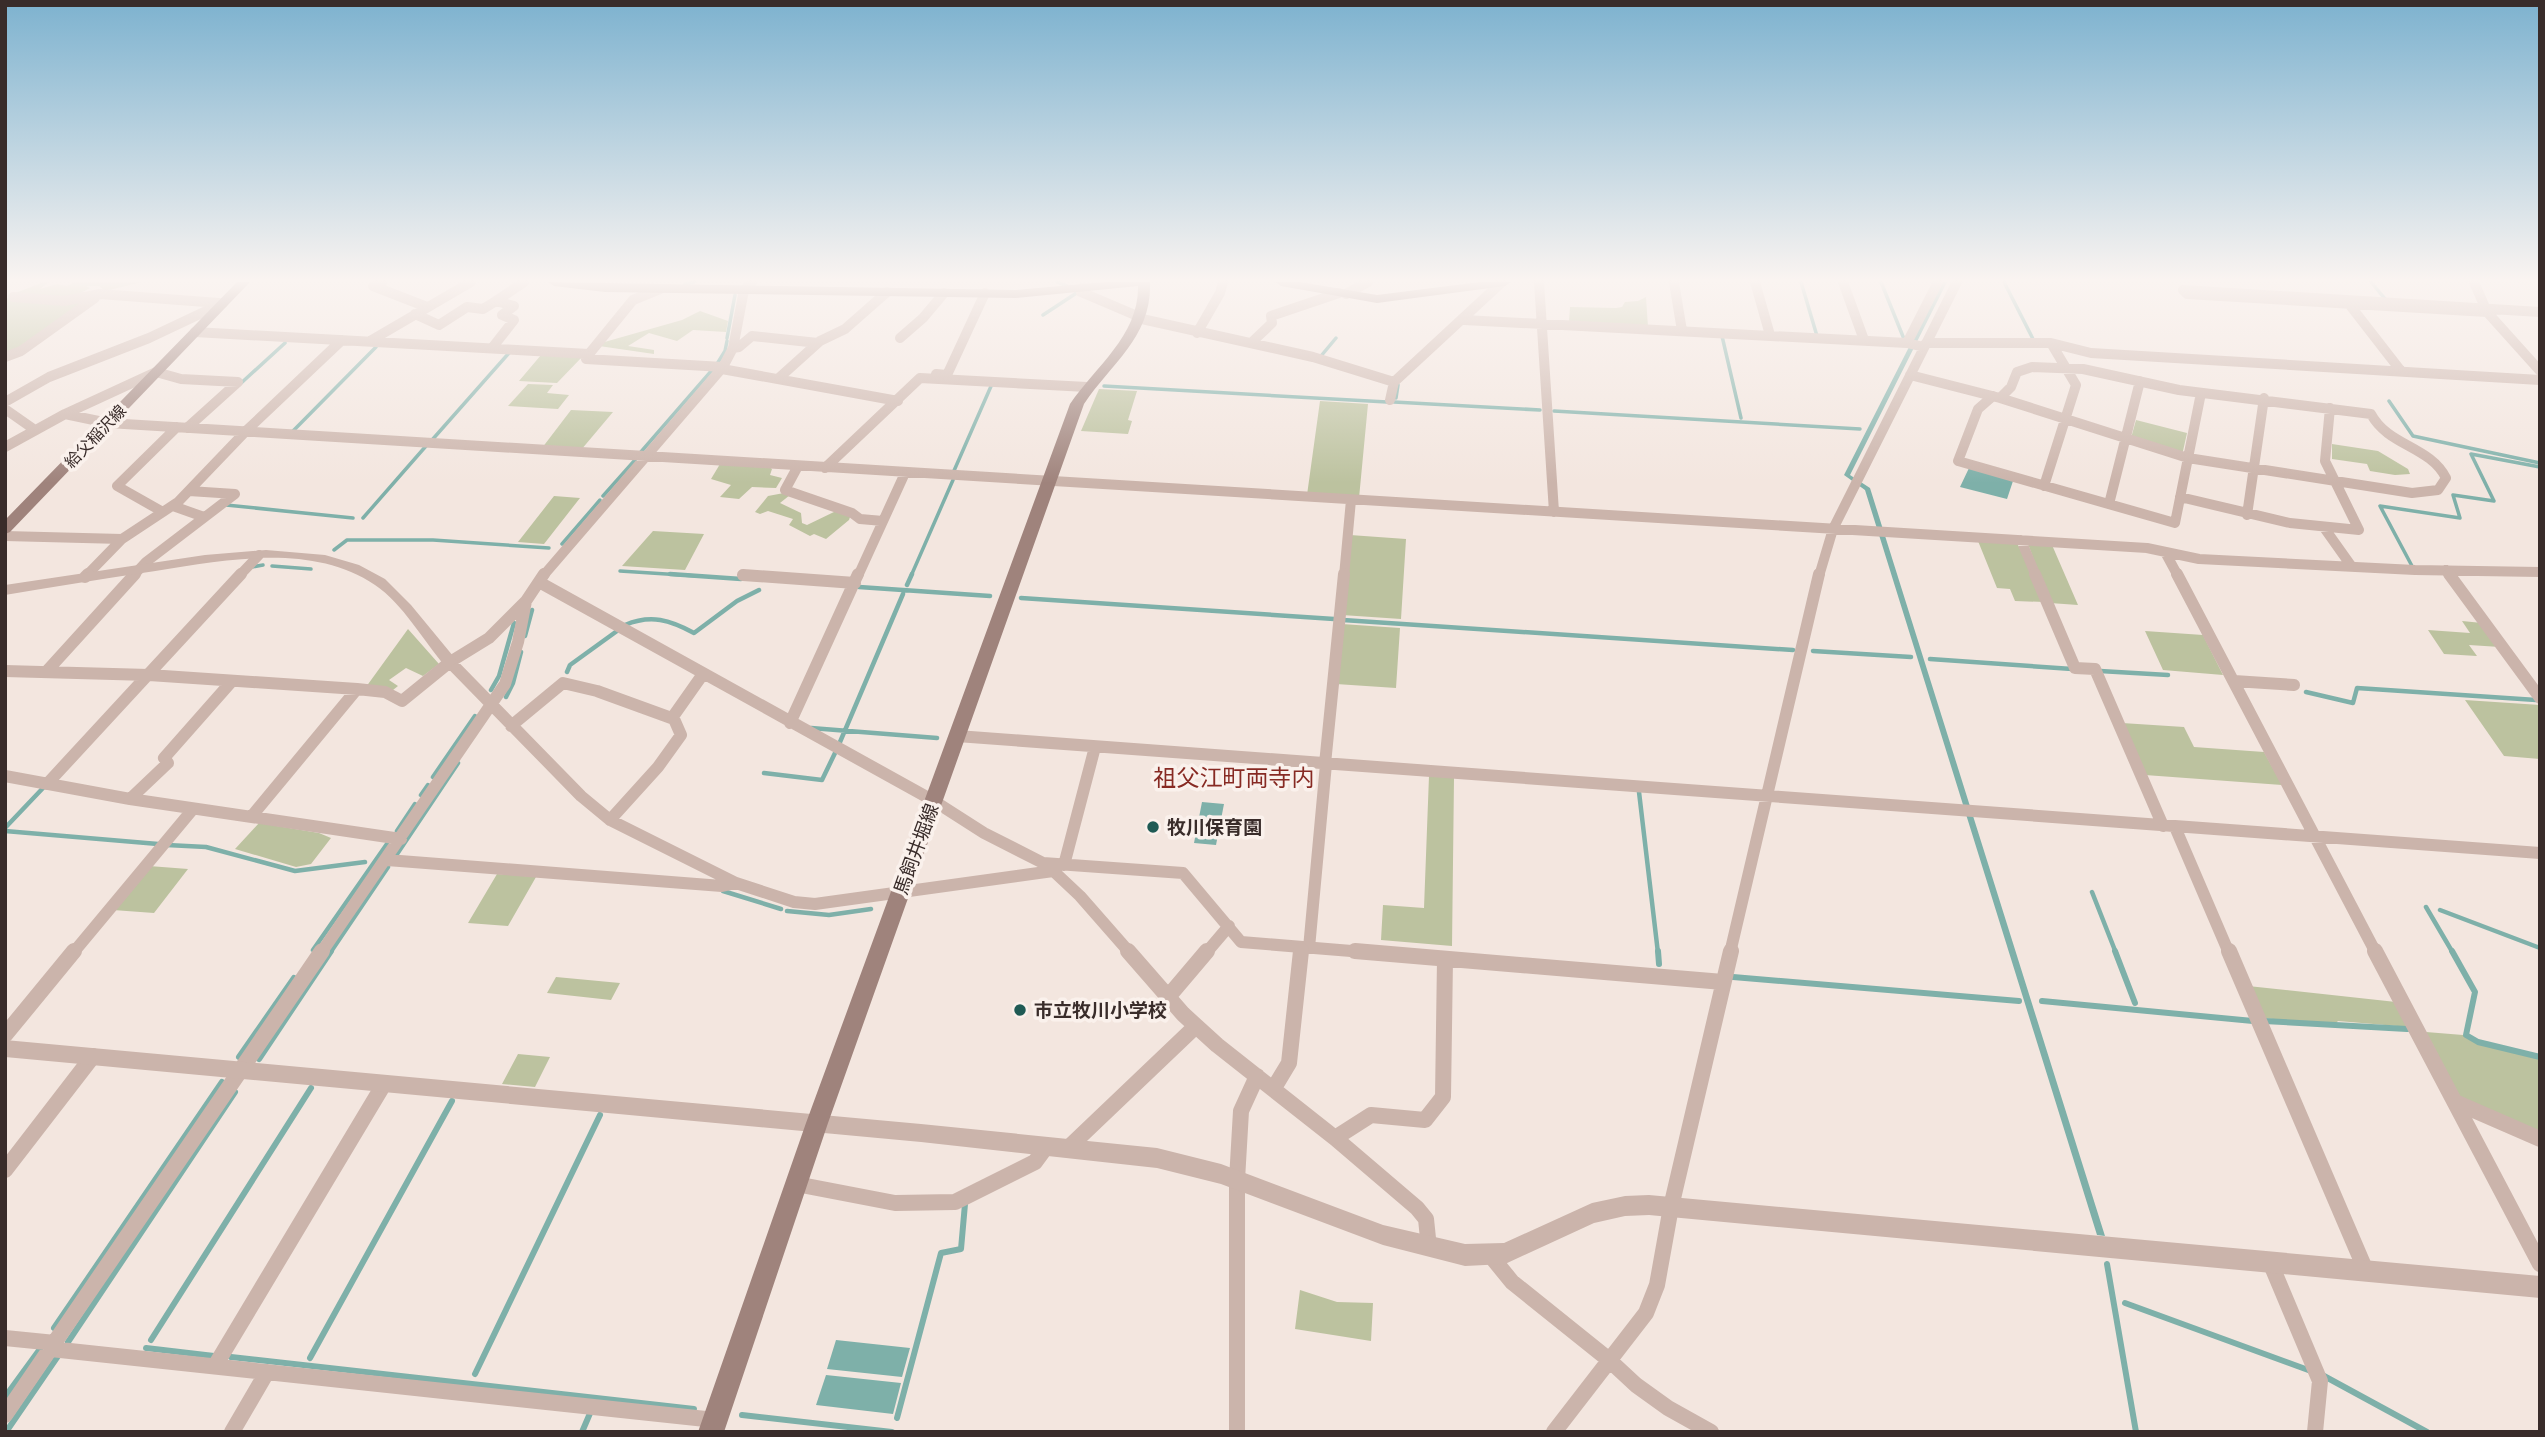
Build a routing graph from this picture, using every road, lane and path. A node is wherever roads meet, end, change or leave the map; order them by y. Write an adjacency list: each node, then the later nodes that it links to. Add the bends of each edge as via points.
1 (24, 349): 20 (street)
2 (121, 349): 37 (street, via 49,377)
3 (178, 349): 25 (main road, 給父稲沢線)
4 (332, 349): 46 (street)
5 (509, 349): 19 (street)
6 (593, 349): 19 (street)
7 (732, 349): 21 (street)
8 (811, 349): 27 (street)
9 (959, 349): 28 (street, via 947,375 924,374)
10 (1117, 349): 32 (main road, 馬飼井堀線)
11 (1278, 349): 31 (street)
12 (1430, 349): 31 (street)
13 (1544, 349): 63 (street)
14 (1916, 349): 26 (street)
15 (2054, 349): 22 (street)
16 (2076, 349): 23 (street)
17 (2384, 349): 23 (street)
18 (2521, 349): 24 (street)
19 (589, 354): 21 (street, via 586,359)
20 (5, 357)
21 (723, 368): 27 (street); 49 (street)
22 (2066, 368): 30 (street); 34 (street, via 2024,369 2017,372 2011,387); 42 (street, via 2076,385)
23 (2401, 371): 29 (street)
24 (2540, 371)
25 (156, 372): 41 (street); 43 (main road, 給父稲沢線); 44 (street, via 181,379 238,382)
26 (1910, 374): 34 (street); 68 (street)
27 (780, 377): 38 (street)
28 (920, 378): 32 (street); 38 (street)
29 (2540, 380)
30 (2140, 381): 33 (street); 47 (street)
31 (1394, 382): 36 (street)
32 (1087, 387): 56 (main road, 馬飼井堀線)
33 (2201, 393): 35 (street); 50 (street)
34 (1996, 397): 42 (street); 57 (street, via 1978,410 1958,461)
35 (2264, 398): 39 (street); 53 (street)
36 (1390, 400)
37 (5, 401)
38 (898, 401): 52 (street)
39 (2330, 408): 55 (street, via 2325,460); 55 (street, via 2371,414 2379,429 2438,465 2446,478 2438,492 2423,494)
40 (5, 409): 45 (street)
41 (65, 414): 43 (street); 45 (street)
42 (2065, 420): 47 (street); 57 (street)
43 (108, 423): 44 (street); 67 (main road, 給父稲沢線)
44 (182, 427): 46 (street); 62 (street, via 117,486)
45 (35, 430): 48 (street)
46 (246, 431): 49 (street); 58 (street)
47 (2125, 440): 50 (street); 61 (street)
48 (5, 447)
49 (645, 457): 51 (street); 80 (street)
50 (2188, 458): 53 (street); 59 (street)
51 (798, 467): 52 (street); 66 (street, via 785,490 860,519)
52 (825, 468): 54 (street)
53 (2254, 468): 55 (street); 64 (street)
54 (905, 473): 56 (street); 66 (street)
55 (2335, 481): 69 (street, via 2359,530)
56 (1049, 482): 60 (street); 98 (main road, 馬飼井堀線)
57 (2044, 486): 61 (street)
58 (189, 491): 62 (street); 65 (street, via 235,494)
59 (2180, 497): 61 (street, via 2175,523); 64 (street)
60 (1351, 500): 63 (street); 100 (street)
61 (2109, 504)
62 (168, 509): 65 (street); 70 (street)
63 (1554, 512): 68 (street)
64 (2247, 515): 69 (street)
65 (204, 517): 75 (street)
66 (883, 521): 81 (street)
67 (7, 527): 70 (street)
68 (1833, 529): 71 (street); 103 (street)
69 (2325, 529): 74 (street)
70 (122, 539): 79 (street)
71 (2021, 540): 72 (street); 109 (street, via 2075,668 2095,669)
72 (2165, 552): 74 (street, via 2199,559); 90 (street)
73 (259, 555): 75 (street); 84 (street, via 318,558 362,572 383,584); 88 (street)
74 (2352, 567): 76 (street)
75 (139, 569): 79 (street); 86 (street)
76 (2446, 570): 77 (street); 93 (street)
77 (2540, 572)
78 (743, 575): 81 (street)
79 (85, 577): 82 (street)
80 (539, 582): 83 (street); 87 (street)
81 (855, 583): 96 (street)
82 (5, 590)
83 (526, 601): 84 (street, via 489,638); 94 (street, via 505,684)
84 (450, 662): 92 (street, via 402,701 385,692); 94 (street)
85 (5, 671): 86 (street)
86 (46, 672): 88 (street)
87 (703, 674): 95 (street); 96 (street)
88 (149, 675): 89 (street); 102 (street)
89 (232, 681): 92 (street); 104 (street, via 164,758 168,763)
90 (2234, 681): 91 (street); 110 (street)
91 (2294, 685)
92 (357, 690): 107 (street)
93 (2540, 698)
94 (491, 705): 97 (street); 111 (street)
95 (671, 718): 97 (street, via 563,683); 108 (street, via 681,735)
96 (790, 723): 105 (street)
97 (511, 726): 108 (street)
98 (957, 737): 99 (street); 105 (main road, 馬飼井堀線)
99 (1095, 747): 100 (street); 114 (street)
100 (1326, 764): 103 (street); 118 (street)
101 (5, 776): 102 (street)
102 (47, 784): 104 (street)
103 (1767, 796): 109 (street); 120 (street)
104 (130, 799): 106 (street)
105 (934, 801): 114 (street, via 984,833); 116 (main road, 馬飼井堀線)
106 (193, 808): 107 (street); 123 (street)
107 (251, 817): 111 (street)
108 (610, 820): 115 (street)
109 (2169, 826): 110 (street); 144 (street)
110 (2315, 837): 112 (street); 130 (street)
111 (401, 839): 113 (street)
112 (2540, 853)
113 (387, 860): 115 (street, via 722,886); 126 (street)
114 (1053, 866): 116 (street); 117 (street, via 1184,873); 121 (street)
115 (736, 883): 116 (street, via 815,904)
116 (900, 894): 131 (main road, 馬飼井堀線)
117 (1229, 926): 118 (street, via 1241,942); 121 (street)
118 (1306, 948): 119 (street); 129 (street, via 1289,1063)
119 (1445, 959): 120 (street); 132 (street, via 1443,1097 1425,1120 1371,1115)
120 (1723, 982): 139 (street)
121 (1168, 997): 122 (street)
122 (1196, 1026): 127 (street); 135 (street)
123 (5, 1035)
124 (5, 1048): 125 (street)
125 (93, 1056): 126 (street); 136 (street)
126 (241, 1071): 128 (street); 147 (street)
127 (1257, 1076): 129 (street); 137 (street, via 1241,1111)
128 (384, 1084): 131 (street); 149 (street)
129 (1274, 1088): 132 (street)
130 (2455, 1102): 133 (street); 143 (street)
131 (817, 1123): 134 (street); 138 (main road, 馬飼井堀線)
132 (1335, 1138): 140 (street, via 1417,1208 1426,1219)
133 (2540, 1139)
134 (1046, 1147): 135 (street); 138 (street, via 1035,1162 955,1202 890,1203)
135 (1067, 1149): 137 (street, via 1178,1162)
136 (5, 1170)
137 (1237, 1180): 140 (street); 154 (street)
138 (796, 1184): 152 (main road, 馬飼井堀線)
139 (1671, 1207): 141 (street, via 1625,1206 1592,1213 1522,1247); 142 (street); 148 (street, via 1657,1285 1646,1313)
140 (1429, 1248): 141 (street)
141 (1490, 1255): 148 (street, via 1512,1282)
142 (2270, 1262): 144 (street); 157 (street, via 2320,1381)
143 (2540, 1264)
144 (2366, 1271): 145 (street)
145 (2540, 1287)
146 (5, 1338): 147 (street)
147 (53, 1346): 149 (street); 151 (street)
148 (1608, 1359): 155 (street); 156 (street, via 1668,1408)
149 (215, 1366): 150 (street)
150 (267, 1372): 152 (street); 153 (street)
151 (5, 1415)
152 (713, 1426)
153 (232, 1432)
154 (1237, 1432)
155 (1554, 1432)
156 (1711, 1432)
157 (2315, 1432)

